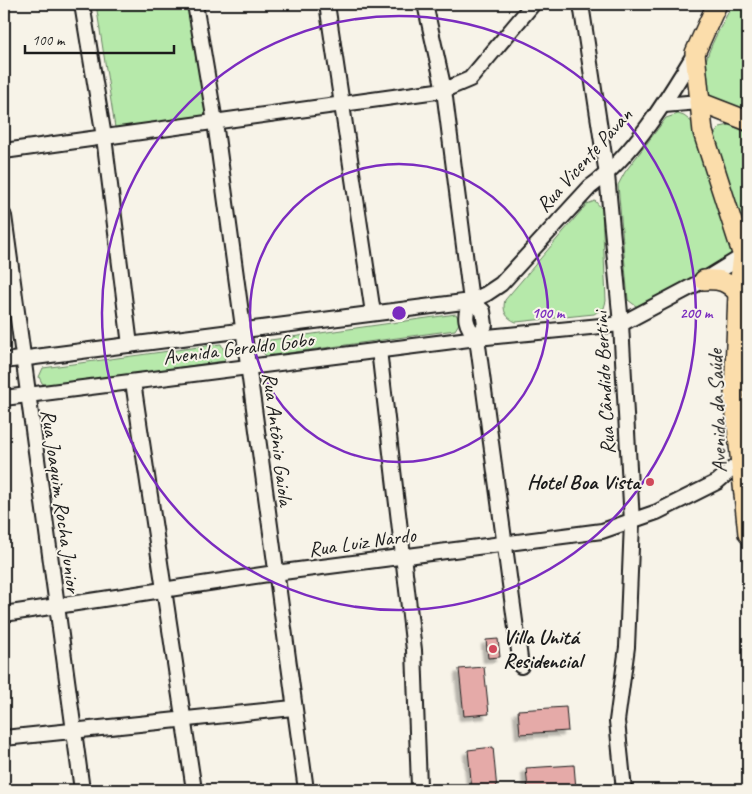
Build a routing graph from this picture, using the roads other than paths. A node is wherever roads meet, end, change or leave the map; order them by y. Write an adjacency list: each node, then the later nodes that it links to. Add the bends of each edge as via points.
1 (82, 4): 16 (street)
2 (196, 4): 14 (street, Rua Antônio Gaiola)
3 (327, 4): 11 (street)
4 (425, 4): 9 (street)
5 (533, 4): 9 (street, via 470,79)
6 (582, 4): 18 (street, Rua Cândido Bertini)
7 (717, 4): 8 (main road)
8 (695, 53): 10 (main road, Avenida da Saúde); 12 (street)
9 (444, 90): 11 (street); 23 (street)
10 (699, 102): 12 (street, Rua Vicente Pavan); 13 (main road, Rua Vicente Pavan); 15 (main road, Avenida da Saúde)
11 (343, 104): 14 (street); 24 (street)
12 (664, 104): 18 (street, Rua Vicente Pavan)
13 (748, 121): 15 (main road)
14 (215, 122): 16 (street); 26 (street, Rua Antônio Gaiola)
15 (702, 124): 20 (main road, Avenida da Saúde, via 723,198)
16 (104, 137): 17 (street); 28 (street)
17 (4, 151)
18 (607, 175): 23 (street, Rua Vicente Pavan, via 590,187 501,284); 25 (street, Rua Cândido Bertini)
19 (4, 216): 30 (street, Rua Joaquim Rocha Junior)
20 (746, 254): 21 (street); 22 (main road, Avenida da Saúde)
21 (704, 280): 22 (main road, via 726,282); 25 (street)
22 (738, 293): 36 (main road, Avenida da Saúde, via 734,396)
23 (471, 301): 24 (street, Avenida Geraldo Gobo); 27 (street, via 465,313 468,328)
24 (373, 313): 26 (street, Avenida Geraldo Gobo)
25 (621, 324): 27 (street, Avenida Geraldo Gobo); 39 (street, Rua Cândido Bertini)
26 (243, 330): 28 (street, Avenida Geraldo Gobo); 32 (street, Rua Antônio Gaiola)
27 (477, 338): 29 (street, Avenida Geraldo Gobo); 41 (street)
28 (130, 345): 30 (street, Avenida Geraldo Gobo)
29 (379, 350): 32 (street, Avenida Geraldo Gobo); 42 (street)
30 (22, 359): 31 (street, Avenida Geraldo Gobo); 34 (street, Rua Joaquim Rocha Junior)
31 (4, 361)
32 (248, 367): 33 (street, Avenida Geraldo Gobo); 43 (street, Rua Antônio Gaiola)
33 (133, 382): 34 (street, Avenida Geraldo Gobo); 44 (street)
34 (27, 395): 35 (street, Avenida Geraldo Gobo); 45 (street, Rua Joaquim Rocha Junior)
35 (4, 398)
36 (740, 462): 37 (street, Rua Luiz Nardo); 38 (main road, Avenida da Saúde)
37 (717, 482): 38 (street, via 732,479); 39 (street, Rua Luiz Nardo)
38 (743, 487): 40 (main road, Avenida da Saúde)
39 (632, 522): 41 (street, Rua Luiz Nardo, via 602,531); 56 (street, Rua Cândido Bertini, via 627,646 617,721)
40 (748, 534)
41 (504, 544): 42 (street, Rua Luiz Nardo); 47 (street)
42 (402, 556): 43 (street, Rua Luiz Nardo); 55 (street, via 414,650)
43 (275, 574): 44 (street, Rua Luiz Nardo); 48 (street, Rua Antônio Gaiola)
44 (164, 590): 45 (street, Rua Luiz Nardo); 49 (street)
45 (55, 606): 46 (street, Rua Luiz Nardo); 50 (street, Rua Joaquim Rocha Junior)
46 (4, 614)
47 (521, 666)
48 (293, 708): 49 (street); 54 (street, Rua Antônio Gaiola)
49 (183, 720): 50 (street); 53 (street)
50 (72, 731): 51 (street); 52 (street, Rua Joaquim Rocha Junior)
51 (4, 738)
52 (82, 790)
53 (194, 790)
54 (306, 790)
55 (417, 790)
56 (624, 790)

